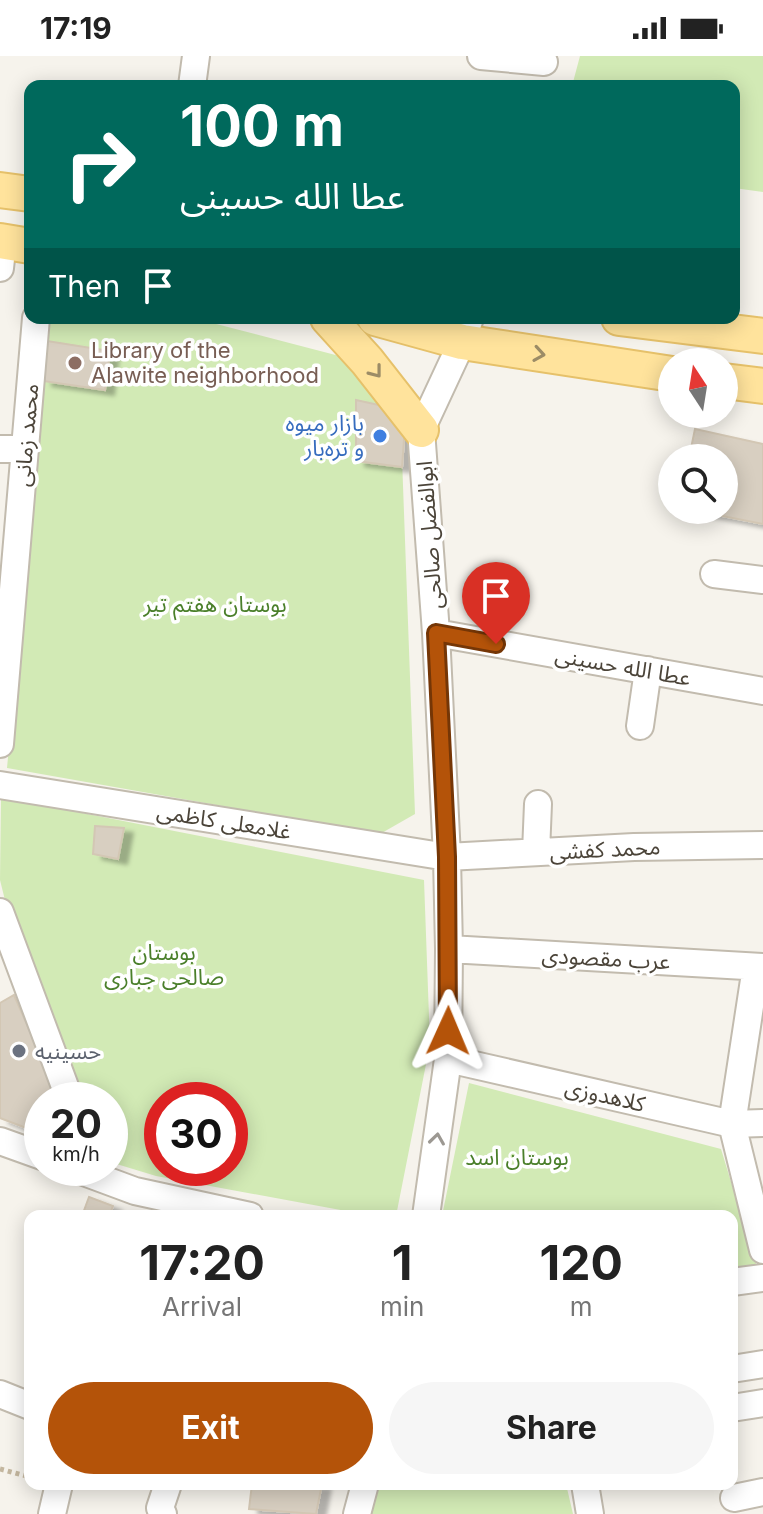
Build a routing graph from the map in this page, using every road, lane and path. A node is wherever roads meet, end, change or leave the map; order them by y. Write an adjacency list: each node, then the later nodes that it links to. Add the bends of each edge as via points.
1 (196, 56): 4 (street)
2 (481, 56): 3 (street)
3 (542, 68)
4 (193, 80)
5 (0, 190): 6 (main road)
6 (24, 193)
7 (35, 324): 19 (street, محمد زمانی)
8 (333, 324): 18 (main road, one-way to 18)
9 (420, 324): 12 (main road)
10 (628, 324): 15 (main road, via 619,347 623,361)
11 (670, 324): 13 (main road)
12 (466, 330): 14 (main road, one-way to 14); 18 (street, ابوالفضل صالحی)
13 (763, 336)
14 (658, 371)
15 (658, 371)
16 (738, 383): 17 (main road)
17 (763, 386)
18 (421, 430): 23 (street, ابوالفضل صالحی)
19 (12, 449): 20 (street, محمد زمانی)
20 (9, 530): 24 (street, محمد زمانی)
21 (714, 574): 22 (street)
22 (763, 580)
23 (436, 633): 25 (street, عطا الله حسینی); 33 (street, ابوالفضل صالحی)
24 (4, 640): 28 (street, محمد زمانی)
25 (648, 670): 26 (street, عطا الله حسینی); 27 (street)
26 (763, 691)
27 (640, 726)
28 (0, 741)
29 (0, 785): 33 (street, غلامعلی کاظمی)
30 (538, 804): 32 (street)
31 (763, 845): 32 (street, محمد کفشی)
32 (536, 852): 33 (street, محمد کفشی)
33 (447, 857): 36 (street, ابوالفضل صالحی)
34 (0, 912): 35 (street)
35 (7, 948): 39 (street)
36 (449, 949): 37 (street, عرب مقصودی); 38 (street, ابوالفضل صالحی)
37 (760, 967): 41 (street)
38 (448, 1059): 41 (street, کلاهدوزی); 47 (street, ابوالفضل صالحی, one-way to 38)
39 (63, 1082)
40 (763, 1123): 41 (street, کلاهدوزی)
41 (732, 1124): 48 (street)
42 (0, 1141): 43 (street)
43 (24, 1150)
44 (112, 1186): 45 (street)
45 (132, 1204): 46 (street)
46 (191, 1210)
47 (427, 1210)
48 (763, 1250)
49 (763, 1278): 50 (street)
50 (738, 1281)
51 (763, 1364): 52 (street)
52 (738, 1368)
53 (0, 1394): 55 (street)
54 (763, 1403): 56 (street)
55 (24, 1404)
56 (738, 1407)
57 (0, 1469): 58 (path)
58 (24, 1475)
59 (58, 1490): 65 (street)
60 (166, 1490): 66 (street)
61 (363, 1490): 67 (street)
62 (589, 1490): 68 (street)
63 (763, 1492): 64 (street)
64 (734, 1498)
65 (52, 1514)
66 (163, 1514)
67 (357, 1514)
68 (590, 1514)

